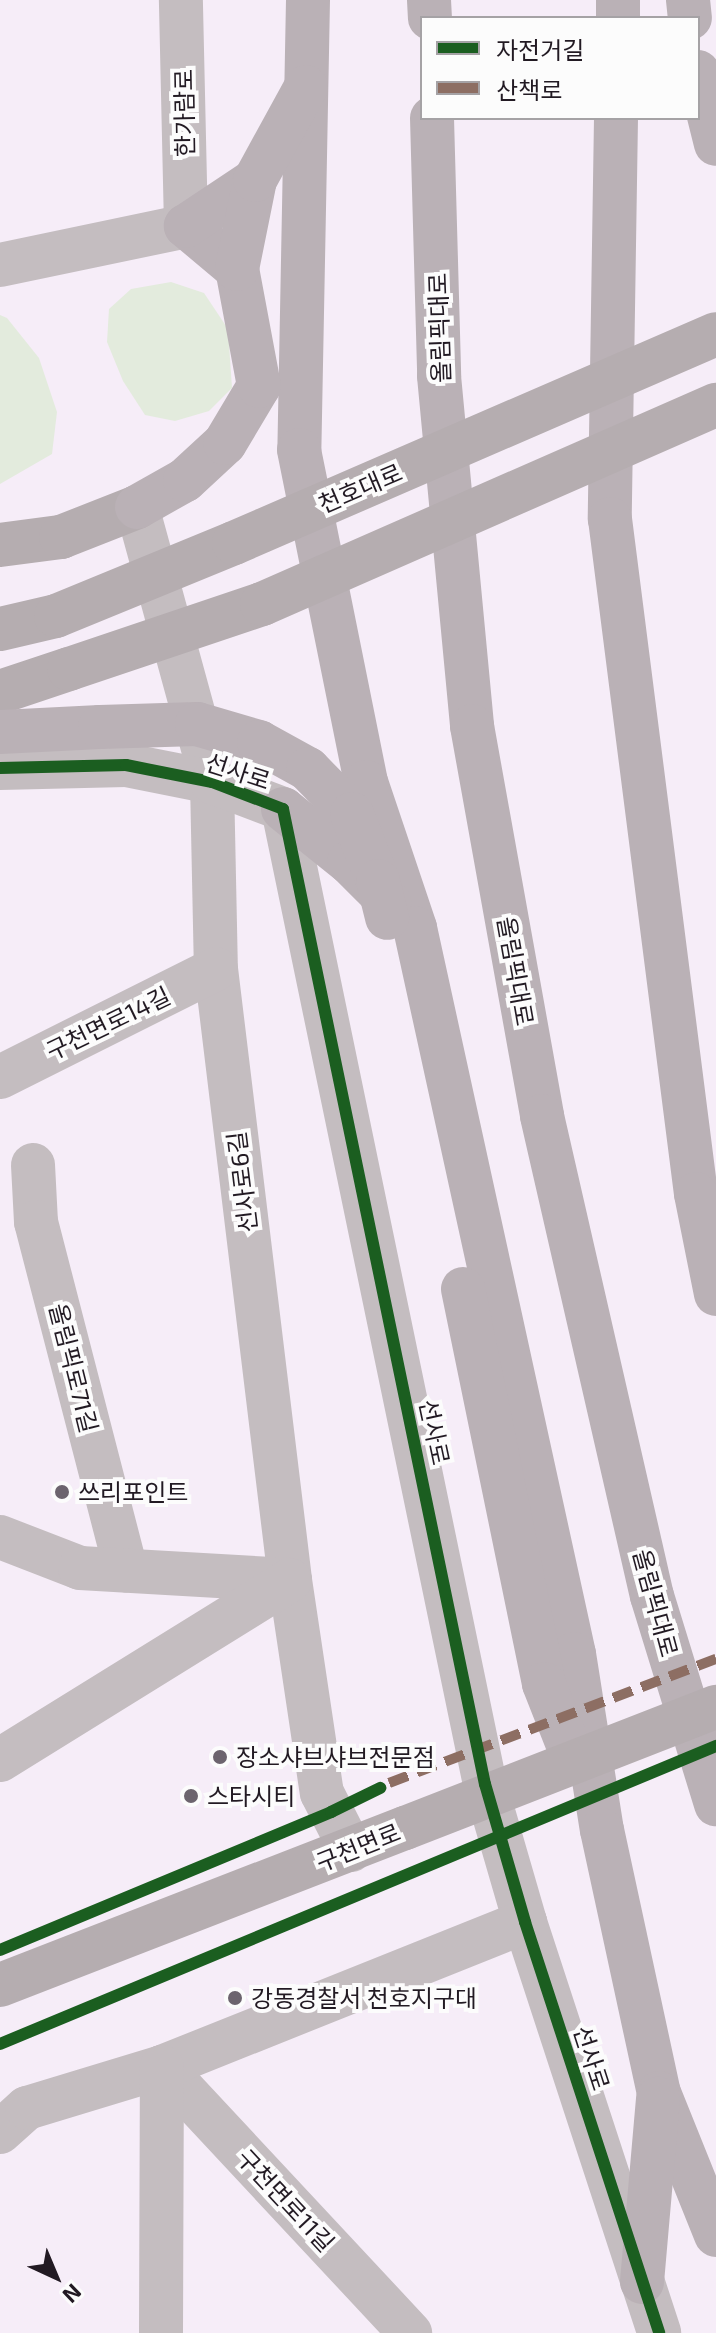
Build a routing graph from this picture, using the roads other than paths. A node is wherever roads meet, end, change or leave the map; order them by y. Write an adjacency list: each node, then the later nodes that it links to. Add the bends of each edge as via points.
1 (181, 0): 9 (street, 한가람로)
2 (308, 0): 4 (highway)
3 (700, 80): 7 (highway)
4 (309, 82): 8 (highway); 15 (highway)
5 (432, 120): 34 (highway, 올림픽대로, via 439,376 472,726 542,1116 652,1596)
6 (616, 120): 28 (highway, via 610,519 696,1194)
7 (716, 144)
8 (255, 180): 9 (highway); 11 (highway)
9 (186, 226): 10 (street); 11 (highway)
10 (0, 265)
11 (237, 269): 13 (highway)
12 (716, 334): 18 (main road, 천호대로, bridge, via 56,616)
13 (259, 386): 15 (highway); 16 (highway, via 225,443 185,480)
14 (716, 405): 19 (main road, bridge, via 262,604)
15 (299, 450): 24 (highway, via 366,782)
16 (137, 507): 17 (main road, via 61,537); 22 (street, 선사로6길)
17 (0, 545)
18 (0, 629)
19 (0, 692)
20 (0, 732): 24 (highway, bridge, via 197,724 259,742 308,769 352,814)
21 (0, 768): 22 (street, 선사로, via 126,765)
22 (212, 782): 23 (street, 선사로); 25 (street, 선사로6길)
23 (283, 809): 24 (highway, via 349,862); 36 (street, 선사로, via 485,1784)
24 (401, 923): 39 (highway, via 544,1684 602,1830)
25 (216, 969): 26 (street, 구천면로14길); 31 (street, 선사로6길)
26 (0, 1077)
27 (33, 1165): 30 (street, 올림픽로71길, via 36,1222)
28 (716, 1294)
29 (3, 1545): 30 (street, via 80,1568)
30 (126, 1571): 31 (street)
31 (290, 1580): 33 (street); 35 (street, 선사로6길, via 322,1793)
32 (716, 1707): 35 (main road, 구천면로, bridge)
33 (0, 1760)
34 (716, 1804)
35 (351, 1850): 37 (main road, 구천면로)
36 (525, 1922): 38 (street); 42 (street, 선사로)
37 (0, 1985)
38 (162, 2067): 40 (street, via 27,2108); 43 (street); 44 (street, 구천면로11길)
39 (659, 2093): 41 (highway); 42 (highway)
40 (0, 2132)
41 (716, 2235)
42 (642, 2282): 45 (street, 선사로)
43 (161, 2333)
44 (410, 2333)
45 (659, 2333)

